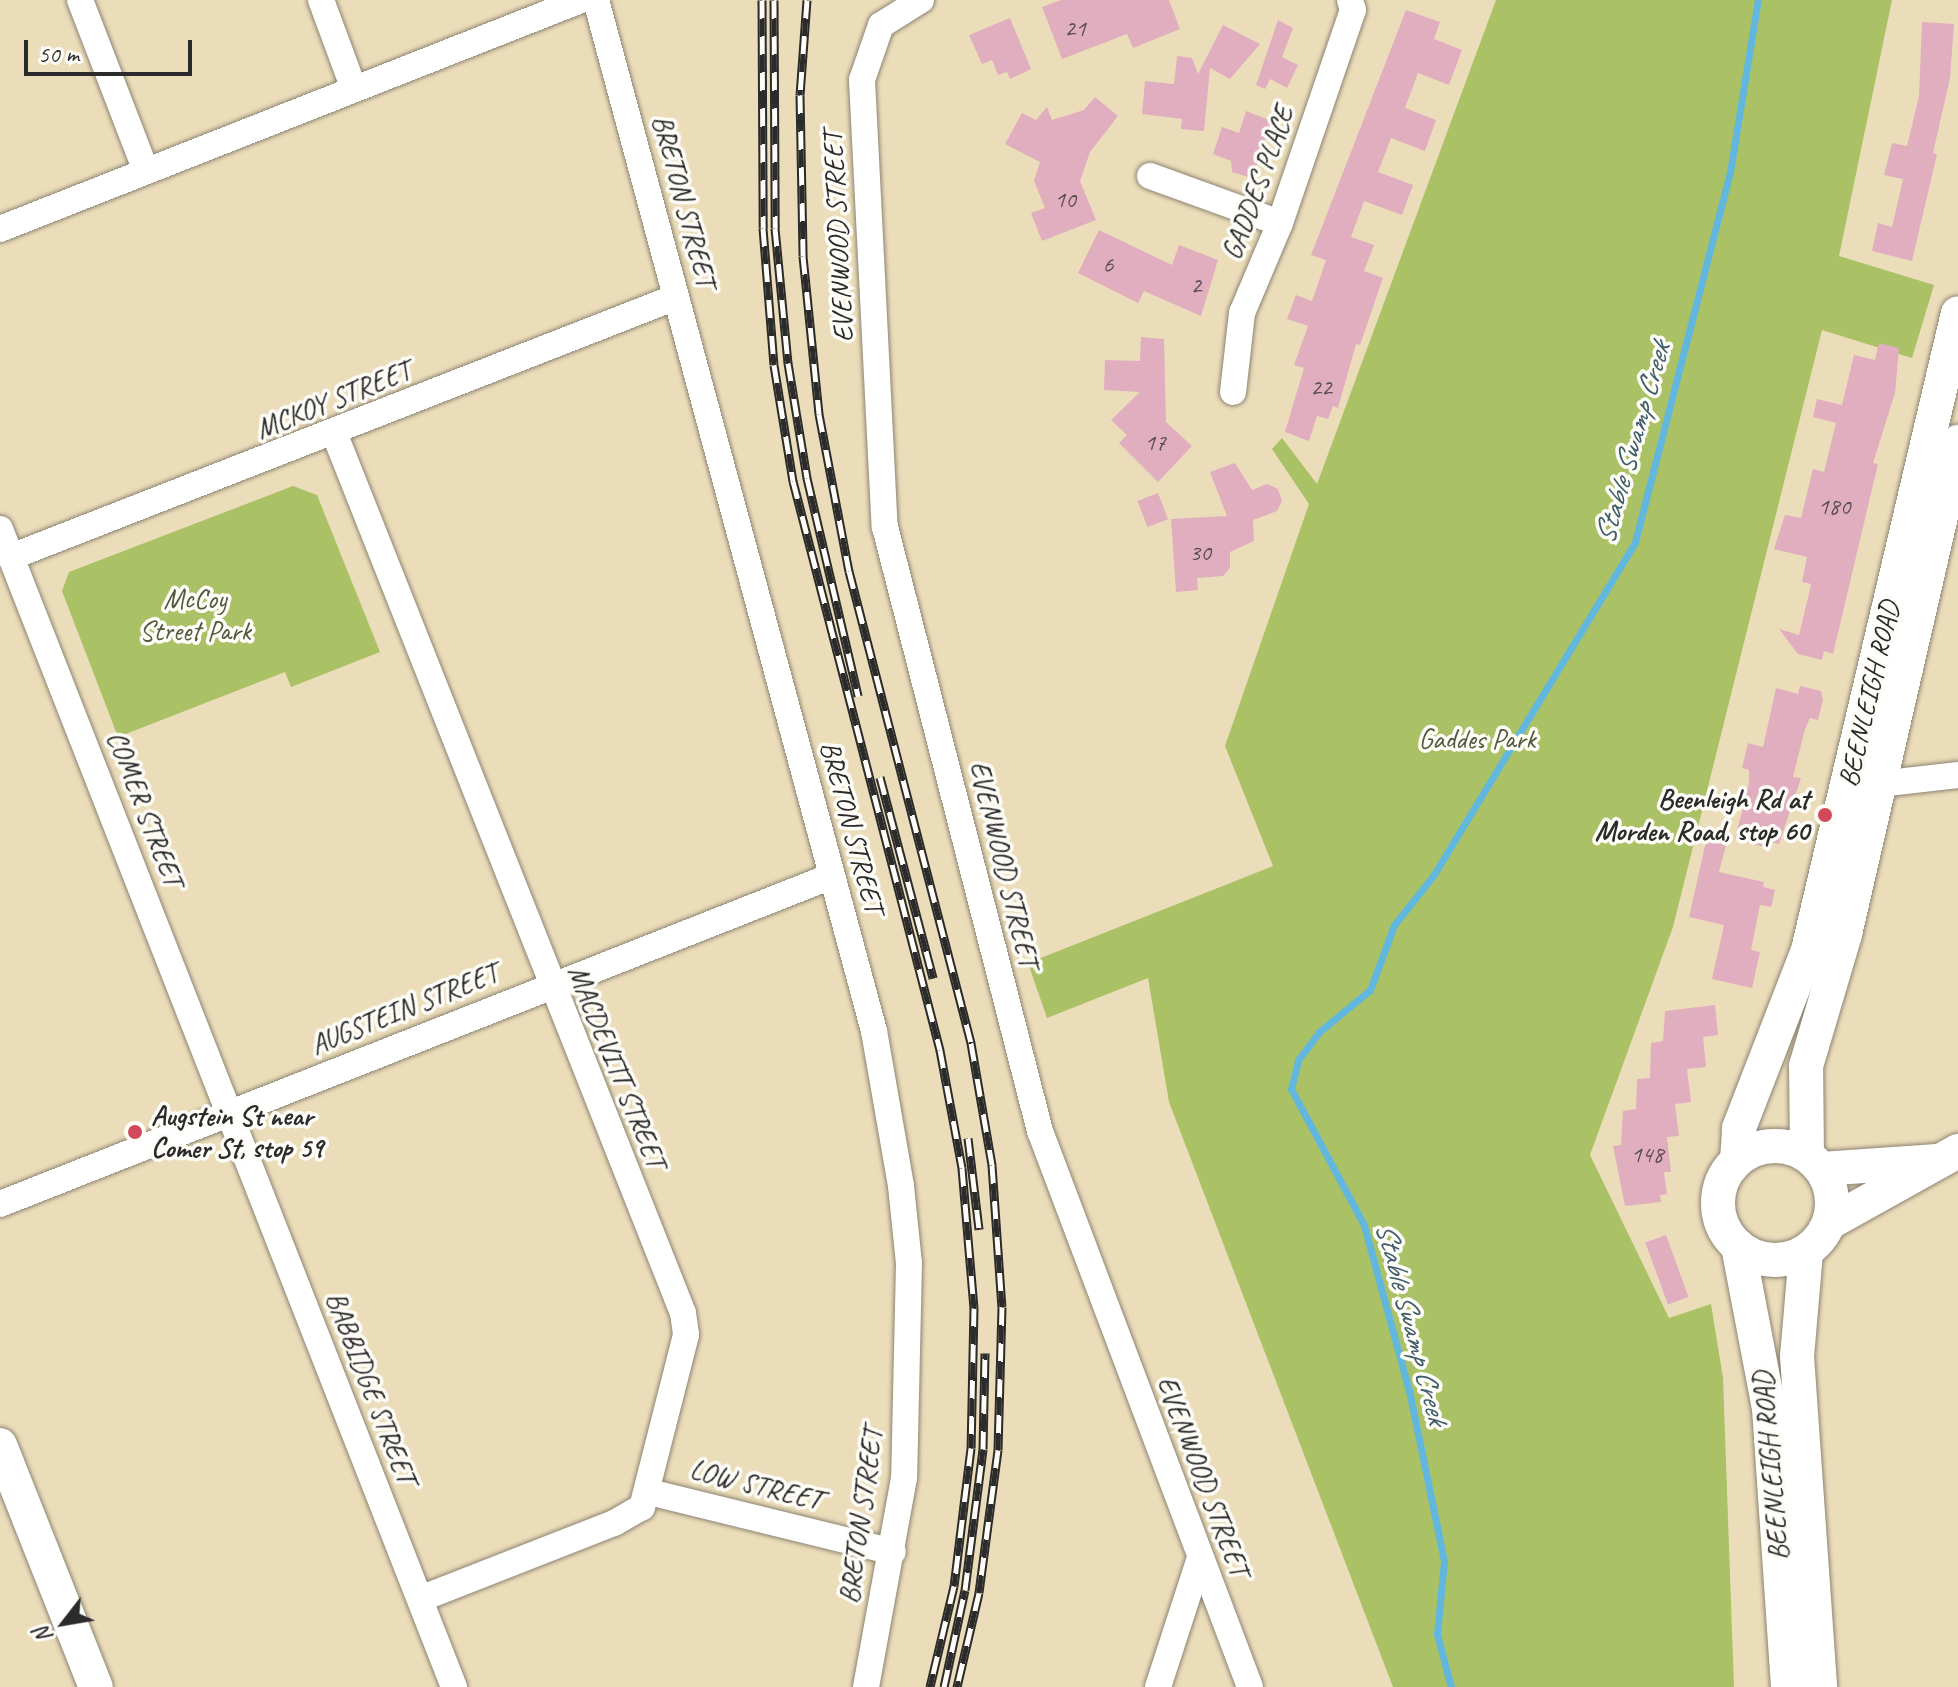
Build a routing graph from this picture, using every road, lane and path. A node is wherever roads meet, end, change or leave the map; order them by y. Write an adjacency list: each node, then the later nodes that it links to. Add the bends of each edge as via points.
1 (80, 0): 8 (street)
2 (321, 0): 7 (street)
3 (581, 0): 7 (street)
4 (596, 0): 12 (street, BRETON STREET)
5 (921, 0): 34 (street, EVENWOOD STREET, via 881,25 862,80 885,527 1040,1131)
6 (1350, 0): 10 (street, GADDES PLACE, via 1353,10)
7 (354, 89): 8 (street)
8 (146, 171): 11 (street)
9 (1150, 176): 10 (street)
10 (1280, 223): 14 (street, GADDES PLACE, via 1242,313)
11 (0, 229)
12 (676, 297): 15 (street, MCKOY STREET); 21 (street, BRETON STREET)
13 (1958, 313): 25 (main road, BEENLEIGH ROAD, via 1808,950 1739,1128)
14 (1233, 392)
15 (335, 435): 18 (street, MCKOY STREET); 22 (street, MACDEVITT STREET)
16 (1958, 442): 20 (main road, BEENLEIGH ROAD)
17 (0, 529): 18 (street, COMER STREET)
18 (11, 557): 23 (street, COMER STREET)
19 (1958, 775): 20 (street)
20 (1879, 784): 26 (main road, BEENLEIGH ROAD, via 1845,934 1806,1066)
21 (832, 876): 22 (street, AUGSTEIN STREET); 33 (street, BRETON STREET, via 874,1031 909,1263 904,1478)
22 (550, 986): 23 (street, AUGSTEIN STREET); 32 (street, MACDEVITT STREET, via 683,1313 686,1335)
23 (228, 1113): 27 (street, AUGSTEIN STREET); 35 (street, BABBIDGE STREET)
24 (1946, 1156): 26 (main road); 28 (main road)
25 (1737, 1160): 26 (main road, via 1771,1146); 29 (main road, via 1719,1194 1726,1231)
26 (1814, 1162): 28 (main road, via 1833,1204)
27 (0, 1204)
28 (1829, 1223): 30 (main road)
29 (1738, 1246): 30 (main road, via 1771,1260); 41 (main road, BEENLEIGH ROAD, via 1769,1408)
30 (1806, 1252): 42 (main road, BEENLEIGH ROAD, via 1797,1356)
31 (0, 1445): 36 (main road)
32 (649, 1492): 33 (street, LOW STREET); 35 (street, via 642,1507 614,1523)
33 (893, 1552): 38 (street, BRETON STREET)
34 (1199, 1561): 39 (street); 40 (street, EVENWOOD STREET)
35 (420, 1599): 37 (street, BABBIDGE STREET)
36 (96, 1687)
37 (454, 1687)
38 (866, 1687)
39 (1158, 1687)
40 (1250, 1687)
41 (1788, 1687)
42 (1820, 1687)

